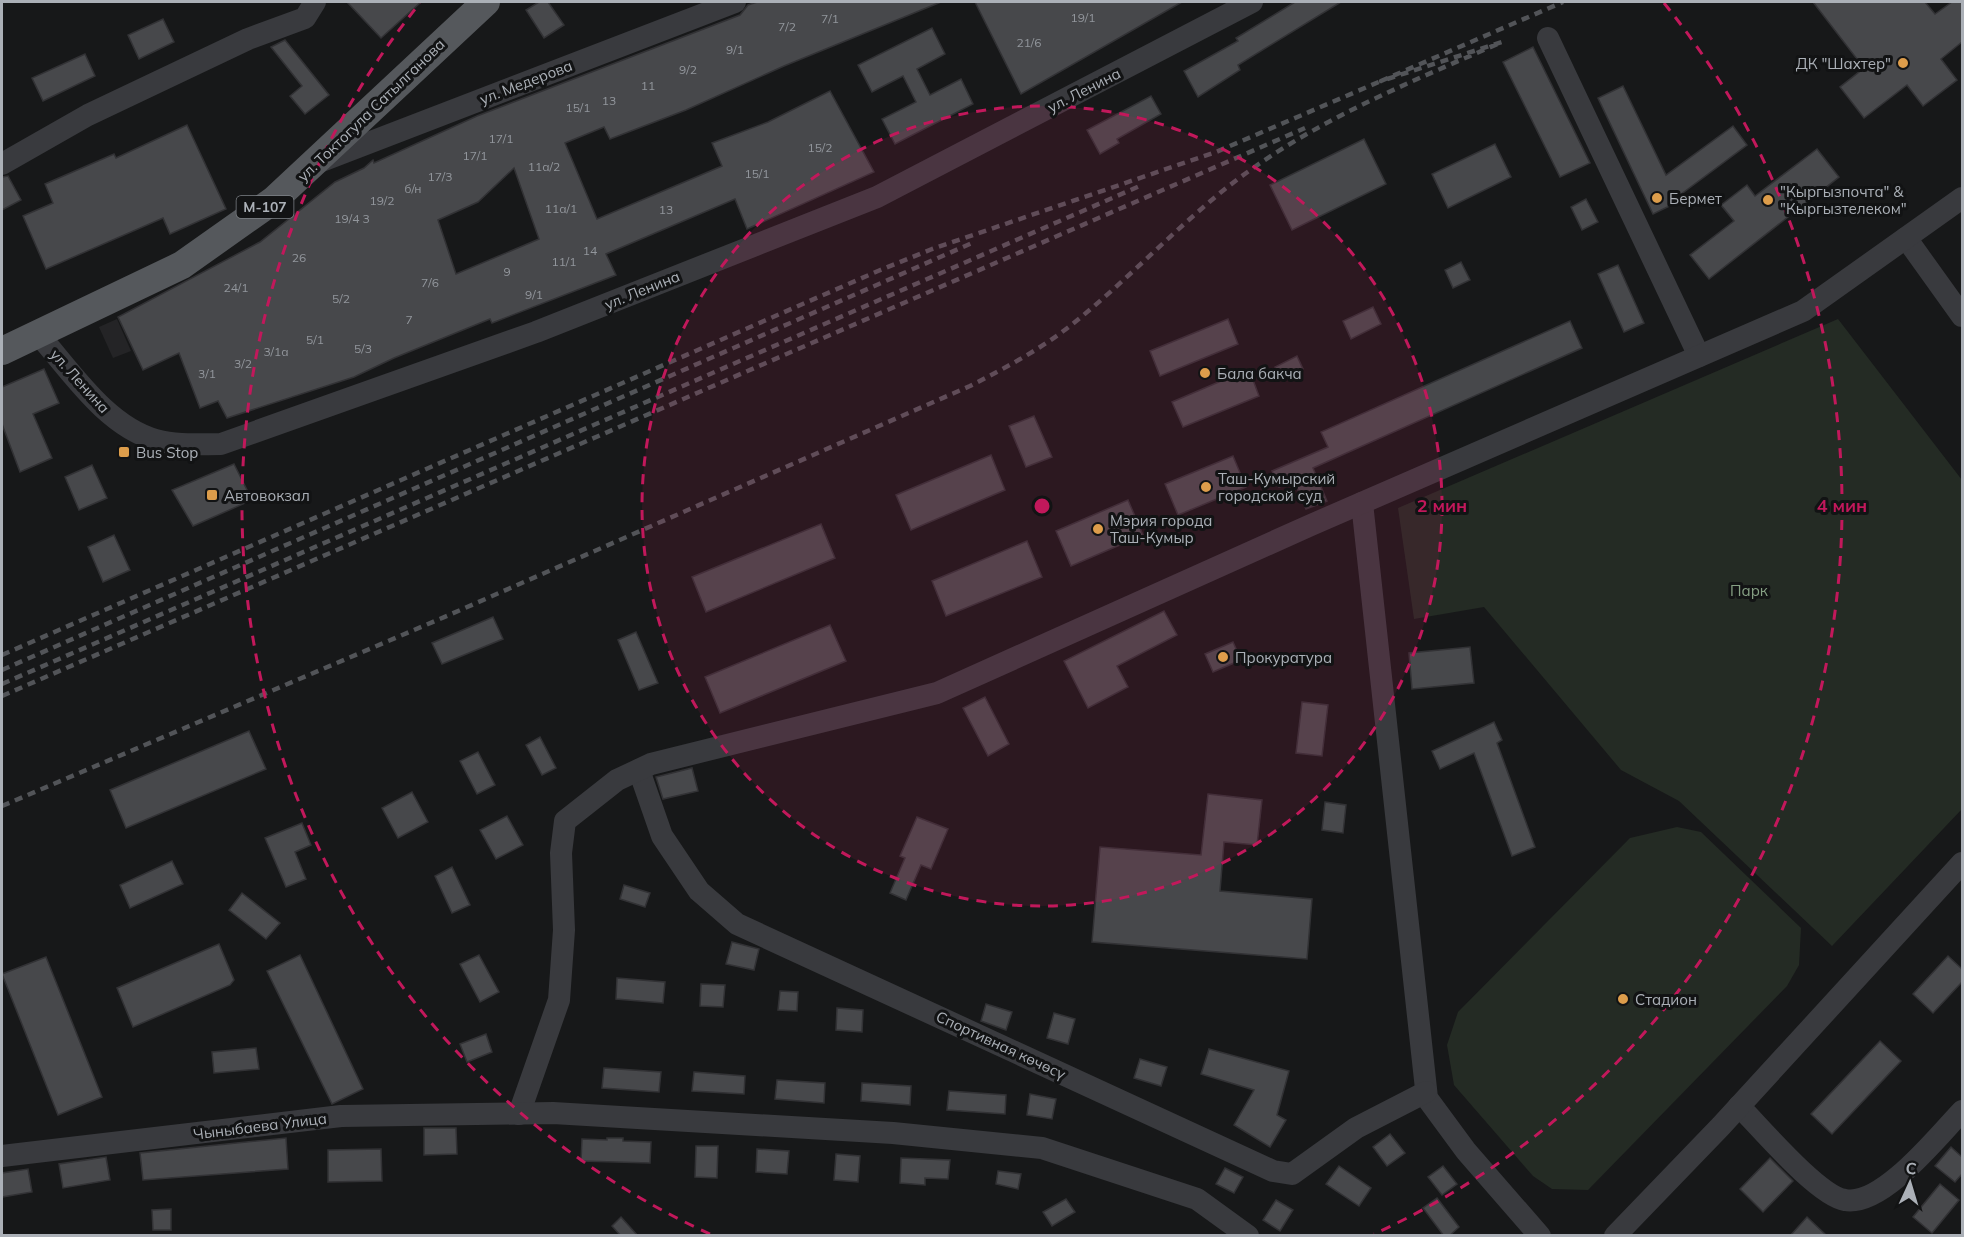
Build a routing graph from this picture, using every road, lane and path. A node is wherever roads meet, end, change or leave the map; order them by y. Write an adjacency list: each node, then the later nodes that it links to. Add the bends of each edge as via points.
1 (315, 2): 7 (street, via 305,18 248,39 88,115)
2 (486, 2): 6 (main road, ул. Токтогула Сатылганова / М-107)
3 (735, 2): 6 (street, ул. Медерова)
4 (1252, 2): 11 (street, ул. Ленина, via 877,197 537,332 221,444 155,440 112,416)
5 (1548, 38): 13 (street)
6 (317, 163): 11 (main road, ул. Токтогула Сатылганова / М-107, via 274,200 182,265)
7 (2, 164)
8 (1962, 198): 9 (street)
9 (1906, 238): 10 (street); 13 (street, via 1803,311)
10 (1962, 316)
11 (38, 333): 12 (main road, ул. Токтогула Сатылганова / М-107)
12 (2, 351)
13 (1699, 356): 14 (street)
14 (1362, 503): 15 (street, via 937,693); 17 (street)
15 (639, 770): 17 (street, Спортивная көчөсү, via 662,836 699,891 737,924 1273,1171 1292,1174 1356,1128); 20 (street, via 617,780 565,820 559,1000)
16 (1962, 863): 18 (street)
17 (1426, 1092): 23 (street, via 1466,1151)
18 (1739, 1106): 19 (street, via 1818,1186 1845,1200 1875,1194 1905,1172); 24 (street)
19 (1962, 1111)
20 (519, 1114): 21 (street, Чыныбаева Улица, via 341,1116); 22 (street, Чыныбаева Улица, via 893,1133 1042,1148 1197,1199)
21 (2, 1156)
22 (1248, 1236)
23 (1540, 1236)
24 (1615, 1236)

